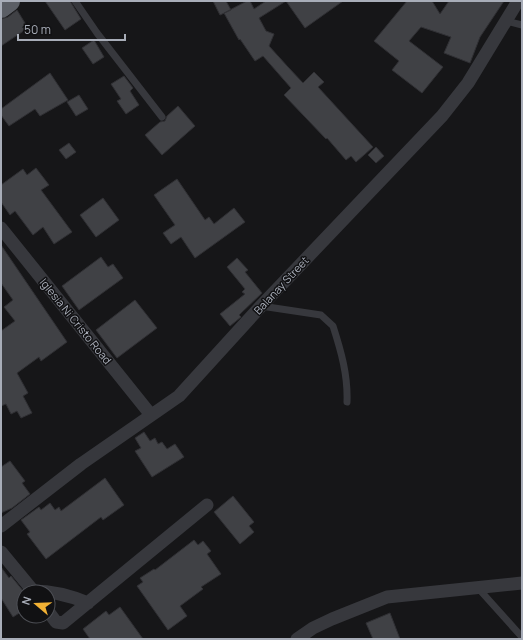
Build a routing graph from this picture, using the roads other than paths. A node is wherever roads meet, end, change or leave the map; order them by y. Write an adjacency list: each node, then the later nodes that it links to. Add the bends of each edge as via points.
1 (8, 1): 4 (highway)
2 (75, 1): 7 (lane)
3 (518, 1): 5 (street, Balanay Street)
4 (1, 7)
5 (506, 21): 6 (lane); 9 (street, Balanay Street, via 468,83 442,116)
6 (522, 25)
7 (162, 117)
8 (1, 228): 11 (street, Iglesia Ni Cristo Road)
9 (261, 306): 10 (lane, via 321,315 330,321 344,360); 11 (street, Balanay Street, via 180,396)
10 (347, 402)
11 (151, 415): 13 (street, Balanay Street, via 81,464)
12 (207, 505): 19 (street)
13 (1, 526)
14 (1, 552): 16 (street)
15 (522, 583): 17 (street)
16 (27, 584)
17 (478, 588): 21 (lane); 22 (street, via 387,597 312,628)
18 (56, 592): 19 (street)
19 (88, 603): 20 (street, via 63,623)
20 (56, 622)
21 (522, 636)
22 (297, 639)

